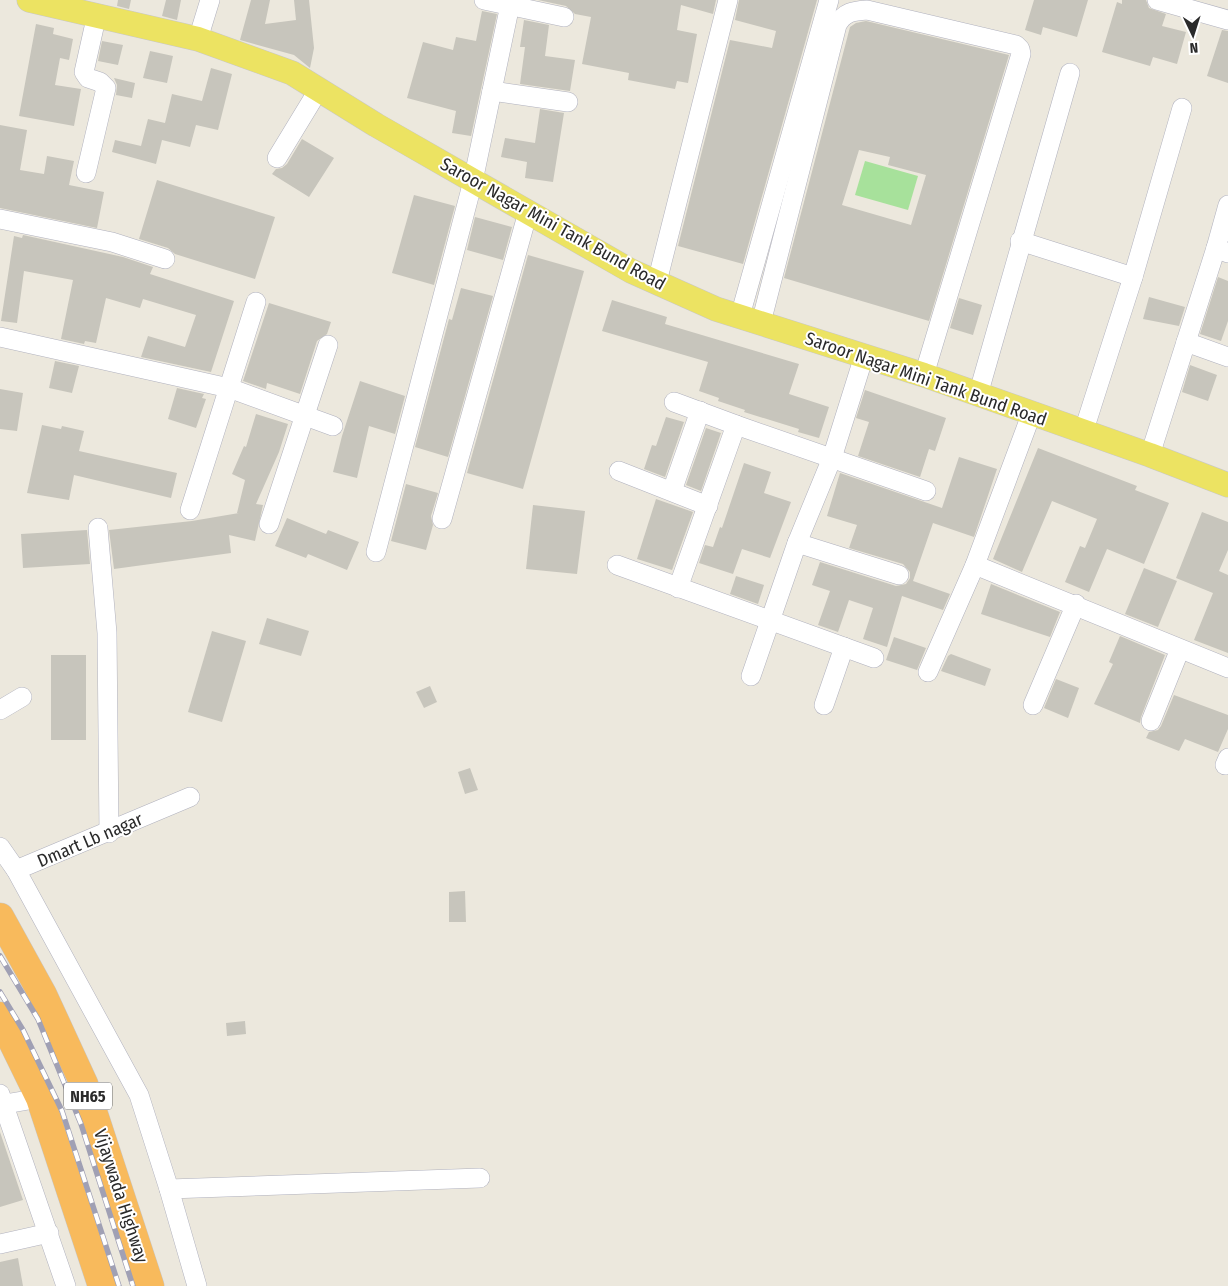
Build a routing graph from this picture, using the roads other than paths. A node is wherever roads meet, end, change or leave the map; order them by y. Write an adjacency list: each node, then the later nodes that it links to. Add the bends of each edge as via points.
1 (29, 0): 8 (main road, Saroor Nagar Mini Tank Bund Road)
2 (210, 0): 11 (street)
3 (484, 0): 7 (street)
4 (728, 0): 27 (street)
5 (829, 0): 29 (street)
6 (1157, 0): 10 (street)
7 (510, 2): 9 (street); 14 (street)
8 (97, 14): 11 (main road, Saroor Nagar Mini Tank Bund Road); 18 (street, via 84,72 106,88)
9 (564, 18)
10 (1228, 20)
11 (198, 39): 13 (main road, Saroor Nagar Mini Tank Bund Road, via 292,73)
12 (1070, 73): 23 (street)
13 (319, 89): 17 (street); 19 (main road, Saroor Nagar Mini Tank Bund Road)
14 (492, 91): 15 (street); 19 (street)
15 (568, 102)
16 (1182, 108): 26 (street)
17 (277, 158)
18 (86, 173)
19 (473, 181): 21 (main road, Saroor Nagar Mini Tank Bund Road); 57 (street)
20 (1228, 205): 24 (street)
21 (528, 212): 27 (main road, Saroor Nagar Mini Tank Bund Road, via 631,271); 53 (street)
22 (0, 219): 25 (street, via 112,242)
23 (1020, 241): 26 (street); 37 (street)
24 (1222, 251): 31 (street)
25 (165, 259)
26 (1133, 277): 44 (street)
27 (657, 282): 29 (main road, Saroor Nagar Mini Tank Bund Road, via 716,309)
28 (256, 302): 36 (street)
29 (751, 320): 33 (main road, Saroor Nagar Mini Tank Bund Road); 35 (street, via 842,17 851,11 867,10 1016,45 1020,54)
30 (0, 337): 36 (street)
31 (1186, 342): 34 (street); 45 (street)
32 (328, 345): 41 (street)
33 (864, 356): 35 (main road, Saroor Nagar Mini Tank Bund Road); 46 (street)
34 (1228, 357)
35 (924, 376): 37 (main road, Saroor Nagar Mini Tank Bund Road)
36 (229, 388): 41 (street); 52 (street)
37 (978, 395): 40 (main road, Saroor Nagar Mini Tank Bund Road)
38 (674, 402): 39 (street)
39 (700, 411): 42 (street); 49 (street)
40 (1031, 415): 44 (main road, Saroor Nagar Mini Tank Bund Road); 59 (street)
41 (305, 416): 43 (street); 54 (street)
42 (736, 425): 46 (street); 51 (street)
43 (333, 426)
44 (1083, 433): 45 (main road, Saroor Nagar Mini Tank Bund Road)
45 (1150, 455): 48 (main road, Saroor Nagar Mini Tank Bund Road)
46 (832, 458): 50 (street); 56 (street)
47 (619, 471): 49 (street)
48 (1228, 485)
49 (672, 491): 51 (street)
50 (926, 491)
51 (708, 506): 61 (street)
52 (190, 510)
53 (442, 519)
54 (269, 524)
55 (98, 528): 76 (street, via 107,634)
56 (797, 543): 60 (street); 63 (street)
57 (376, 552)
58 (617, 565): 61 (street)
59 (975, 565): 62 (street); 68 (street)
60 (899, 575)
61 (678, 588): 63 (street)
62 (1076, 604): 65 (street); 72 (street)
63 (771, 619): 64 (street); 69 (street)
64 (844, 647): 66 (street); 71 (street)
65 (1180, 649): 67 (street); 74 (street)
66 (874, 658)
67 (1228, 668)
68 (928, 672)
69 (751, 676)
70 (22, 697): 73 (street)
71 (824, 705)
72 (1033, 705)
73 (0, 710)
74 (1152, 721)
75 (190, 797): 76 (street, Dmart Lb nagar)
76 (108, 833): 78 (street, Dmart Lb nagar)
77 (0, 847): 78 (street, Dmart Lb nagar)
78 (16, 870): 84 (street, via 139,1095)
79 (0, 917): 89 (highway, Vijaywada Highway / NH65, via 43,995 84,1084)
80 (0, 1016): 81 (highway, NH65)
81 (40, 1098): 82 (street); 88 (highway, NH65)
82 (2, 1101): 85 (street)
83 (480, 1178): 84 (street)
84 (169, 1189): 90 (street)
85 (49, 1233): 86 (street); 87 (street)
86 (0, 1244)
87 (66, 1286)
88 (102, 1286)
89 (150, 1286)
90 (197, 1286)

